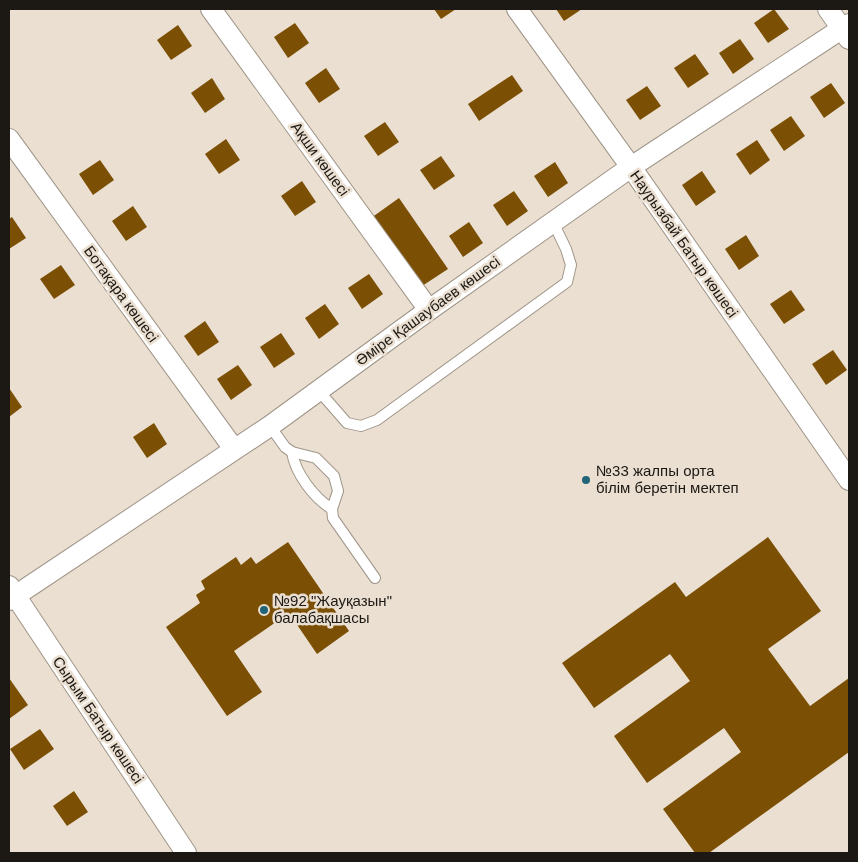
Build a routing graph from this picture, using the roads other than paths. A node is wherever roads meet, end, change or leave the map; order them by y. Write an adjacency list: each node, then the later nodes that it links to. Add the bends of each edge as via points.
1 (211, 9): 8 (street, Ақши көшесі)
2 (517, 9): 6 (street, Наурызбай Батыр көшесі)
3 (828, 9): 4 (street)
4 (847, 31): 6 (street, Әміре Қашаубаев көшесі)
5 (9, 139): 11 (street, Ботақара көшесі)
6 (631, 167): 7 (street, Әміре Қашаубаев көшесі); 13 (street, Наурызбай Батыр көшесі)
7 (553, 222): 8 (street, Әміре Қашаубаев көшесі); 9 (lane, via 571,265 567,282 377,420 361,426 347,422)
8 (430, 310): 9 (street, Әміре Қашаубаев көшесі)
9 (319, 391): 10 (street, Әміре Қашаубаев көшесі)
10 (270, 426): 11 (street, Әміре Қашаубаев көшесі); 12 (lane)
11 (234, 450): 16 (street, Әміре Қашаубаев көшесі)
12 (292, 452): 14 (lane, via 294,463 305,481 321,502); 14 (lane, via 316,458 334,476 338,491)
13 (849, 480)
14 (332, 509): 15 (lane, via 333,518)
15 (375, 578)
16 (11, 594): 17 (street, Сырым Батыр көшесі)
17 (186, 853)

